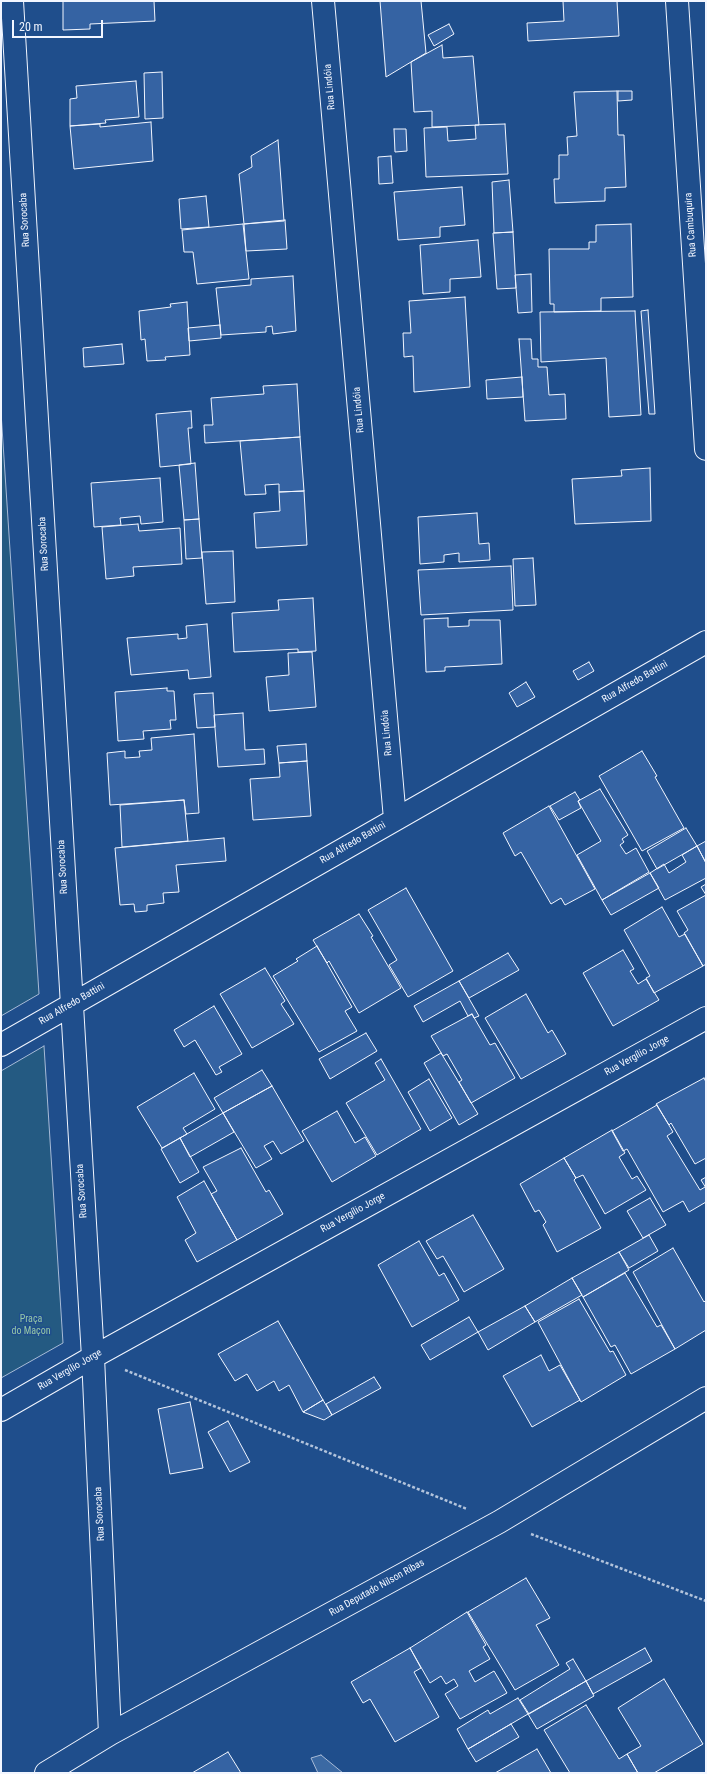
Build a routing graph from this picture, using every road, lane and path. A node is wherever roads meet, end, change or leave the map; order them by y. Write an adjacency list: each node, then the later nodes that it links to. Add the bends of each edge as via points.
1 (12, 1): 7 (street, Rua Sorocaba)
2 (323, 1): 6 (street, Rua Lindóia)
3 (677, 1): 4 (street, Rua Cambuquira)
4 (706, 449)
5 (706, 642): 6 (street, Rua Alfredo Battini)
6 (394, 819): 7 (street, Rua Alfredo Battini)
7 (71, 1004): 9 (street, Rua Alfredo Battini); 10 (street, Rua Sorocaba)
8 (706, 1018): 10 (street, Rua Vergílio Jorge)
9 (1, 1045)
10 (93, 1357): 12 (street, Rua Vergílio Jorge); 13 (path); 15 (street, Rua Sorocaba)
11 (706, 1398): 13 (street, Rua Deputado Nilson Ribas)
12 (1, 1410)
13 (499, 1522): 14 (path); 15 (street, Rua Deputado Nilson Ribas)
14 (706, 1600)
15 (110, 1734): 16 (street, Rua Deputado Nilson Ribas)
16 (46, 1773)

